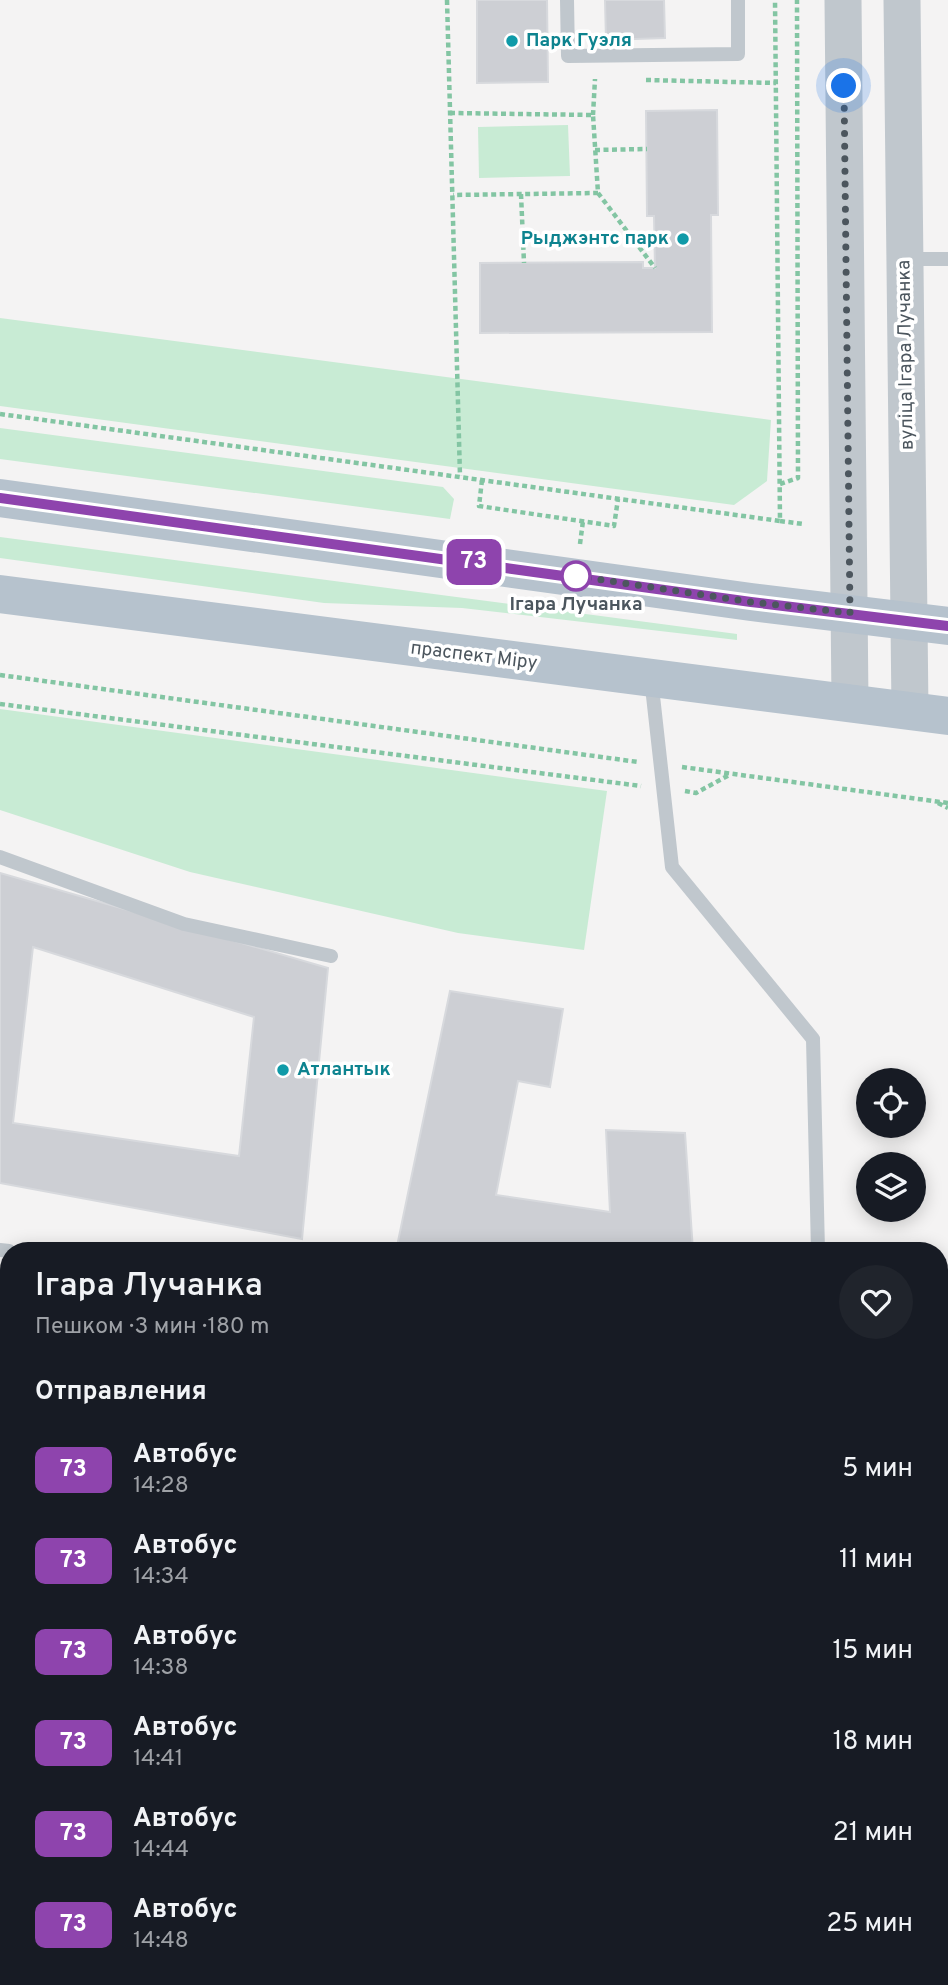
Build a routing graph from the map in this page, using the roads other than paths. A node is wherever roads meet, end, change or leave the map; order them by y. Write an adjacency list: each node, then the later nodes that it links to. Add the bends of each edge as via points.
1 (567, 0): 2 (lane, via 568,56 581,56 738,54)
2 (738, 0)
3 (843, 0): 9 (street)
4 (902, 0): 5 (street, вуліца Ігара Лучанка)
5 (905, 259): 6 (lane); 10 (street, вуліца Ігара Лучанка)
6 (948, 259)
7 (0, 498): 9 (main road)
8 (0, 594): 12 (main road, праспект Міру)
9 (850, 613): 10 (main road); 13 (street)
10 (909, 621): 11 (main road); 14 (street, вуліца Ігара Лучанка)
11 (948, 626)
12 (651, 678): 13 (main road, праспект Міру); 18 (lane, via 672,867 813,1039)
13 (850, 702): 14 (main road, праспект Міру)
14 (910, 710): 15 (main road, праспект Міру)
15 (948, 716)
16 (0, 857): 17 (lane, via 184,924)
17 (331, 956)
18 (818, 1242)

